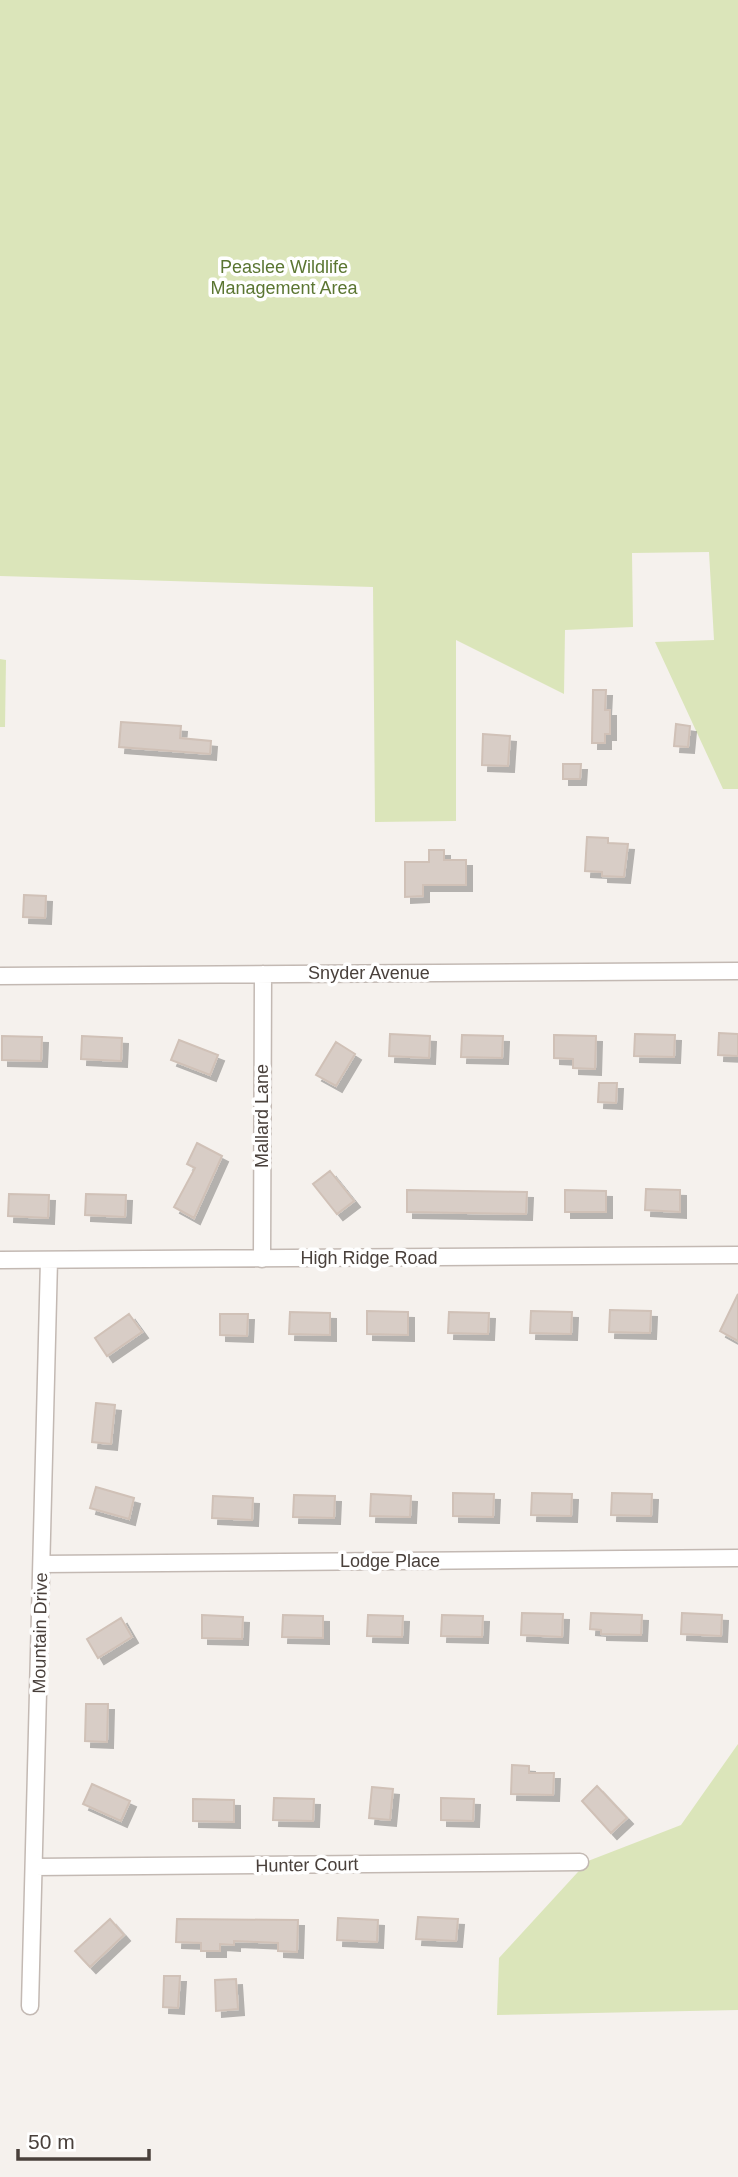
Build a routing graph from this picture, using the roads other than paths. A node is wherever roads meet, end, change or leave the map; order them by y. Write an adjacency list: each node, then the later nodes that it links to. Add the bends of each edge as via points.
1 (738, 971): 2 (street, Snyder Avenue)
2 (262, 974): 3 (street, Snyder Avenue); 5 (street, Mallard Lane)
3 (0, 976)
4 (738, 1255): 5 (street, High Ridge Road)
5 (261, 1259): 7 (street, High Ridge Road)
6 (0, 1260): 7 (street, High Ridge Road)
7 (49, 1260): 9 (street, Mountain Drive)
8 (738, 1558): 9 (street, Lodge Place)
9 (42, 1564): 11 (street, Mountain Drive)
10 (580, 1862): 11 (street, Hunter Court)
11 (34, 1867): 12 (street, Mountain Drive)
12 (30, 2006)

